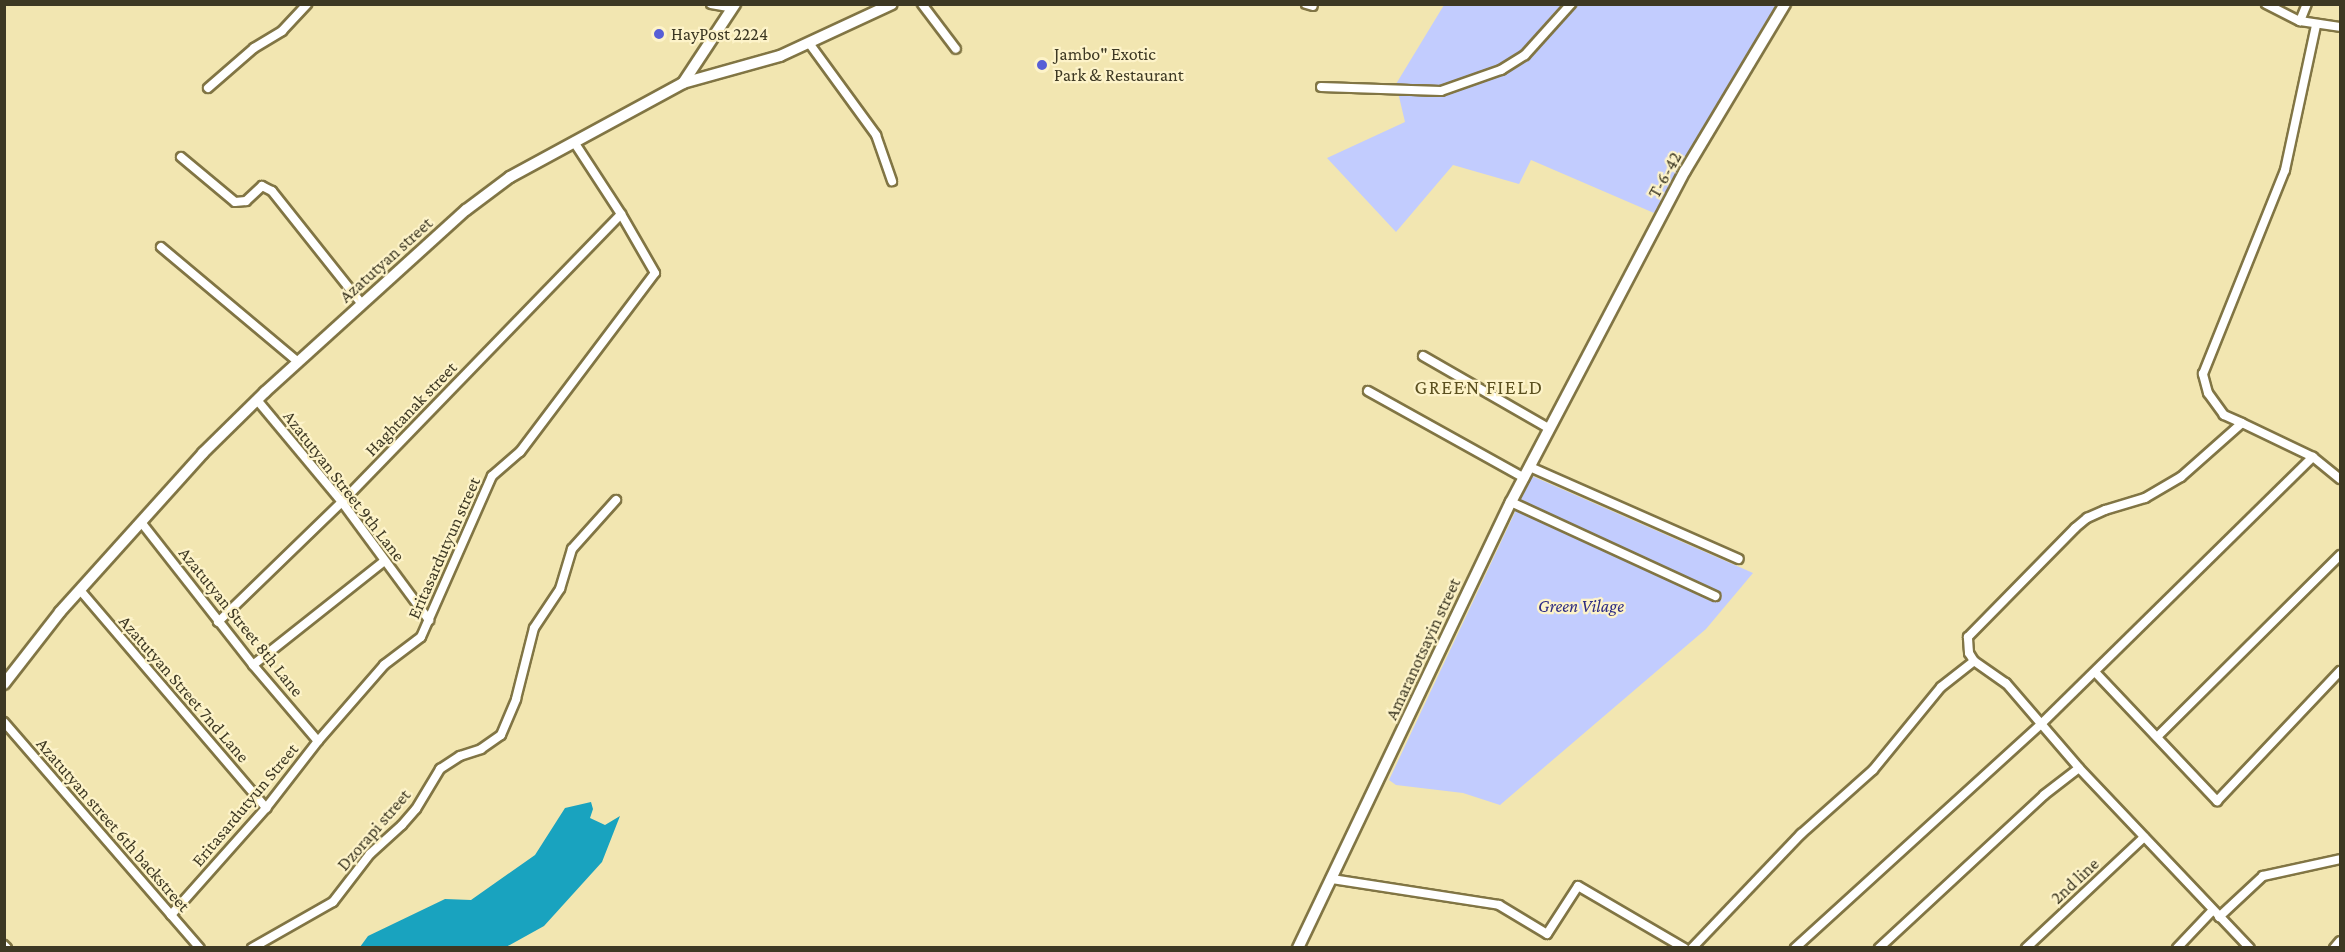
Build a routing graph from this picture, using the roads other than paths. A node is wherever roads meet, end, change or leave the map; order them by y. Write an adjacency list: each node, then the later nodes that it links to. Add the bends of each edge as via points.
1 (307, 4): 17 (street, via 282,31 254,48)
2 (711, 4): 9 (street)
3 (892, 4): 13 (street, Azatutyan street)
4 (922, 4): 14 (street)
5 (1571, 4): 16 (street, via 1525,55 1501,70 1441,91)
6 (1785, 4): 26 (street, T-6-42, via 1685,171)
7 (2266, 4): 10 (street)
8 (2307, 4): 10 (street)
9 (734, 6): 15 (street)
10 (2300, 21): 11 (street)
11 (2316, 25): 12 (street); 29 (street, via 2285,170 2204,374 2208,393 2224,415)
12 (2340, 27)
13 (809, 43): 15 (street, Azatutyan street, via 780,56); 20 (street, via 876,135)
14 (956, 49)
15 (683, 83): 18 (street, Azatutyan street)
16 (1321, 87)
17 (208, 88)
18 (574, 142): 21 (street); 23 (street, Azatutyan street, via 510,177 466,210)
19 (181, 157): 23 (street, via 235,202 246,201 262,186 272,191)
20 (892, 181)
21 (621, 214): 36 (street, Haghtanak street); 44 (street, Eritasardutyun street, via 655,273 520,452 492,476)
22 (161, 247): 25 (street)
23 (362, 304): 25 (street, Azatutyan street)
24 (1423, 356): 30 (street)
25 (298, 362): 28 (street, Azatutyan street)
26 (1582, 367): 30 (street, Amaranotsayin street)
27 (1368, 391): 33 (street)
28 (256, 400): 36 (street, Azatutyan Street 9th Lane); 38 (street, Azatutyan street)
29 (2242, 423): 31 (street); 46 (street, via 2181,477 2145,498 2087,518 2075,528 1968,637)
30 (1550, 429): 32 (street, Amaranotsayin street)
31 (2313, 457): 34 (street); 49 (street)
32 (1530, 467): 33 (street, Amaranotsayin street); 40 (street)
33 (1524, 478): 37 (street, Amaranotsayin street)
34 (2340, 479)
35 (616, 500): 64 (street, Dzorapi street, via 572,549 560,589 534,628 516,699 501,735 440,769 416,809 370,854 333,902)
36 (342, 502): 41 (street, Azatutyan Street 9th Lane); 45 (street, Haghtanak street)
37 (1511, 502): 43 (street); 59 (street, Amaranotsayin street)
38 (141, 522): 42 (street, Azatutyan street); 45 (street, Azatutyan Street 8th Lane)
39 (2340, 555): 53 (street)
40 (1739, 559)
41 (384, 561): 44 (street, Azatutyan Street 9th Lane); 47 (street)
42 (80, 590): 50 (street, Azatutyan street); 56 (street, Azatutyan Street 7nd Lane)
43 (1715, 596)
44 (429, 620): 54 (street, Eritasardutyun street, via 422,637 384,665)
45 (218, 622): 47 (street, Azatutyan Street 8th Lane)
46 (1974, 661): 52 (street, via 2006,683); 67 (street, via 1941,687 1873,770 1801,834)
47 (253, 665): 54 (street, Azatutyan Street 8th Lane)
48 (2340, 671): 53 (street, via 2217,801)
49 (2095, 672): 52 (street); 53 (street)
50 (4, 684)
51 (4, 722): 61 (street, Azatutyan street 6th backstreet)
52 (2041, 724): 55 (street); 68 (street)
53 (2158, 736)
54 (318, 741): 56 (street, Eritasardutyun Street)
55 (2079, 768): 57 (street); 69 (street, via 2044,795)
56 (266, 808): 61 (street, Eritasardutyun Street)
57 (2145, 837): 60 (street); 70 (street, 2nd line)
58 (2340, 859): 60 (street, via 2263,876)
59 (1332, 879): 65 (street, Amaranotsayin street); 66 (street, via 1499,905 1547,934 1578,886)
60 (2216, 914): 71 (street); 72 (street)
61 (171, 915): 63 (street, Azatutyan street 6th backstreet)
62 (2340, 941): 73 (street)
63 (200, 948)
64 (252, 948)
65 (1298, 948)
66 (1684, 948)
67 (1692, 948)
68 (1795, 948)
69 (1879, 948)
70 (2026, 948)
71 (2177, 948)
72 (2250, 948)
73 (2334, 948)

